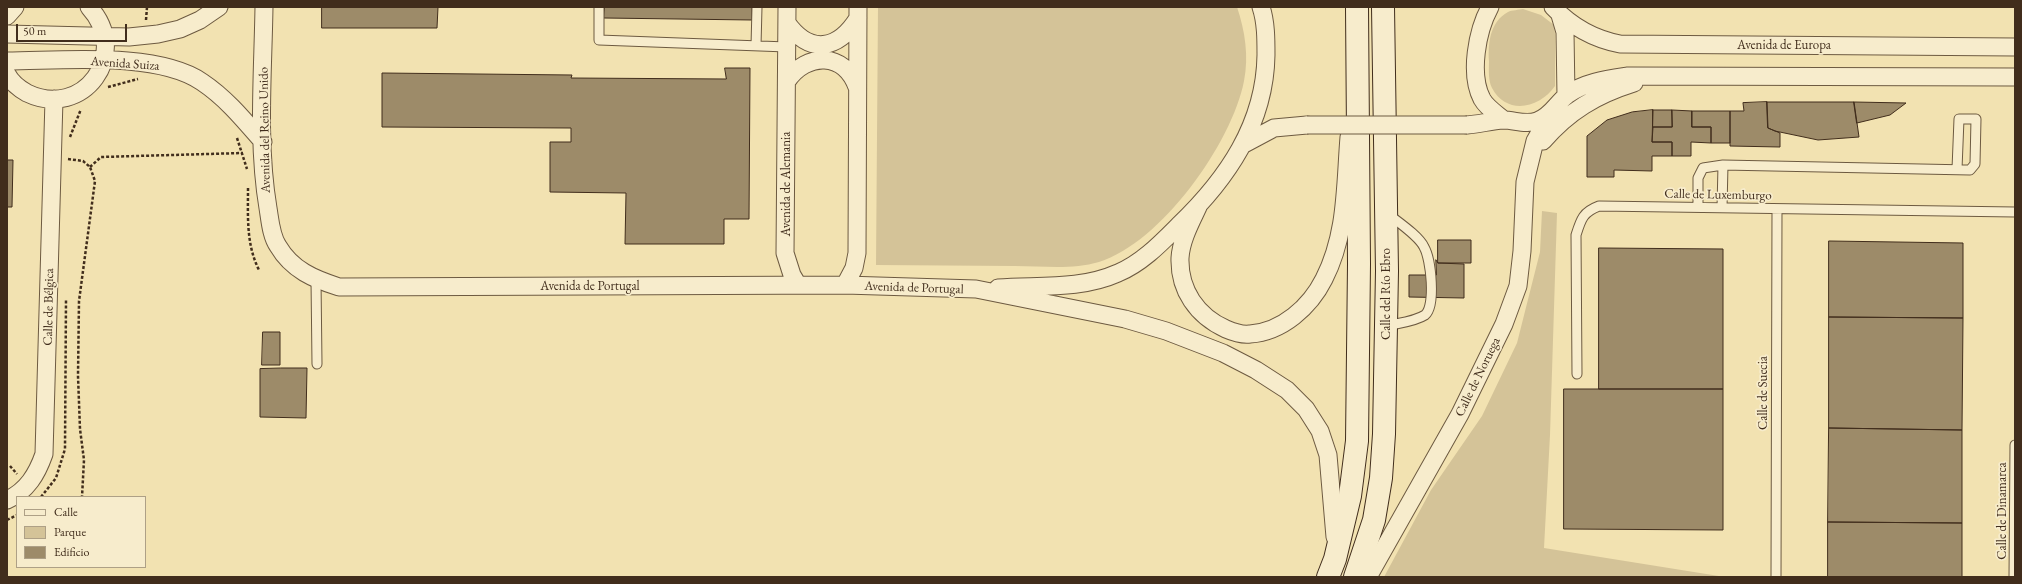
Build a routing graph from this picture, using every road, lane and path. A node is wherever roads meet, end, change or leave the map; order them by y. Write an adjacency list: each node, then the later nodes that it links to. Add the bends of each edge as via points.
1 (15, 7): 14 (street)
2 (89, 7): 18 (street, via 98,17)
3 (147, 7): 16 (path)
4 (220, 7): 18 (street, Avenida Suiza, via 180,29 129,37)
5 (264, 7): 39 (street, Avenida del Reino Unido)
6 (599, 7): 19 (lane, via 599,40)
7 (757, 7): 19 (lane)
8 (1261, 7): 38 (street, via 1266,40 1266,70 1261,100)
9 (1383, 7): 55 (main road, Calle del Río Ebro)
10 (1490, 7): 35 (street, via 1477,42 1477,84 1482,100)
11 (1557, 11): 21 (street, Avenida de Europa, via 1584,32 1620,44); 31 (street, via 1565,32)
12 (858, 13): 13 (street, Avenida de Alemania, via 851,30 841,39 822,45 804,41); 29 (street, Avenida de Alemania)
13 (787, 15): 20 (street, Avenida de Alemania)
14 (7, 16)
15 (1357, 17): 50 (street, via 1343,226 1325,279 1308,303 1280,325 1248,335 1212,323 1190,300 1181,274 1180,257 1183,242); 72 (main road, Calle del Río Ebro, via 1357,441 1350,496)
16 (146, 20)
17 (7, 34): 18 (street, Avenida Suiza)
18 (105, 35): 23 (street)
19 (756, 46): 20 (lane)
20 (787, 47): 28 (street, Avenida de Alemania)
21 (2015, 47)
22 (7, 61): 23 (street, Avenida Suiza)
23 (104, 61): 32 (street, via 97,76 86,88 71,96); 39 (street, Avenida Suiza, via 154,64 179,70 201,81 220,95)
24 (7, 74): 32 (street, via 21,90 37,97)
25 (1679, 76): 26 (street); 31 (street, via 1628,76 1603,80 1576,89); 42 (street, Calle de Noruega, via 1640,81 1579,107 1556,125)
26 (2015, 77)
27 (143, 79): 30 (path, via 129,80)
28 (787, 81): 29 (street, via 801,66 812,61 824,60 841,64 854,79); 58 (street, Avenida de Alemania, via 785,253)
29 (857, 87): 59 (street, Avenida de Alemania, via 856,253 854,268)
30 (105, 89)
31 (1566, 96): 34 (street)
32 (54, 100): 69 (street, Calle de Bélgica, via 44,454 38,471 27,486)
33 (84, 106): 37 (path, via 79,111)
34 (1551, 113): 35 (street, via 1536,121 1521,123); 42 (street, Calle de Noruega, via 1535,141)
35 (1504, 120): 38 (street, bridge, via 1467,125 1307,125 1274,128)
36 (235, 134): 40 (path)
37 (68, 143)
38 (1244, 144): 50 (street, via 1229,168)
39 (263, 147): 40 (path); 57 (street, Avenida del Reino Unido, via 265,191 277,246 294,267)
40 (242, 153): 46 (path, via 101,157); 48 (path)
41 (68, 154): 43 (path)
42 (1531, 158): 74 (street, Calle de Noruega, via 1525,182 1518,286 1504,324 1460,414)
43 (68, 160): 45 (path); 46 (path, via 83,161)
44 (1723, 165): 47 (lane); 51 (lane, via 1703,168 1698,178); 52 (lane)
45 (68, 167)
46 (90, 168): 68 (path, via 95,181 95,191 79,302 78,383 84,460)
47 (1957, 169): 47 (lane, via 1970,170 1975,164 1976,119 1959,119)
48 (248, 176)
49 (248, 184): 56 (path, via 251,254)
50 (1198, 207): 61 (street, via 1147,255 1108,277 1058,287)
51 (1698, 207): 52 (lane, Calle de Luxemburgo); 65 (lane, Calle de Luxemburgo, via 1600,206 1588,210 1576,235)
52 (1722, 208): 53 (lane, Calle de Luxemburgo)
53 (1776, 209): 54 (lane, Calle de Luxemburgo); 75 (lane, Calle de Suecia)
54 (2015, 212)
55 (1386, 213): 63 (main road, Calle del Río Ebro); 63 (lane, via 1424,246 1430,267 1431,304 1426,314 1411,321)
56 (259, 270)
57 (316, 280): 60 (street, Avenida del Reino Unido); 64 (lane)
58 (798, 286): 59 (street, Avenida de Portugal); 60 (street, Avenida de Portugal)
59 (845, 286): 61 (street, Avenida de Portugal)
60 (340, 287)
61 (976, 289): 72 (street, Avenida de Portugal, via 1125,319 1166,331 1223,353 1287,390 1306,409 1320,431 1328,456 1335,519)
62 (66, 297): 67 (path, via 65,448 56,478)
63 (1386, 326): 73 (main road, Calle del Río Ebro, via 1381,478 1374,520)
64 (317, 364)
65 (1577, 374)
66 (2015, 445): 76 (lane, Calle de Dinamarca)
67 (43, 496)
68 (82, 496)
69 (7, 500)
70 (16, 516): 71 (path)
71 (7, 520)
72 (1332, 568)
73 (1355, 577)
74 (1368, 577)
75 (1776, 577)
76 (2014, 577)

